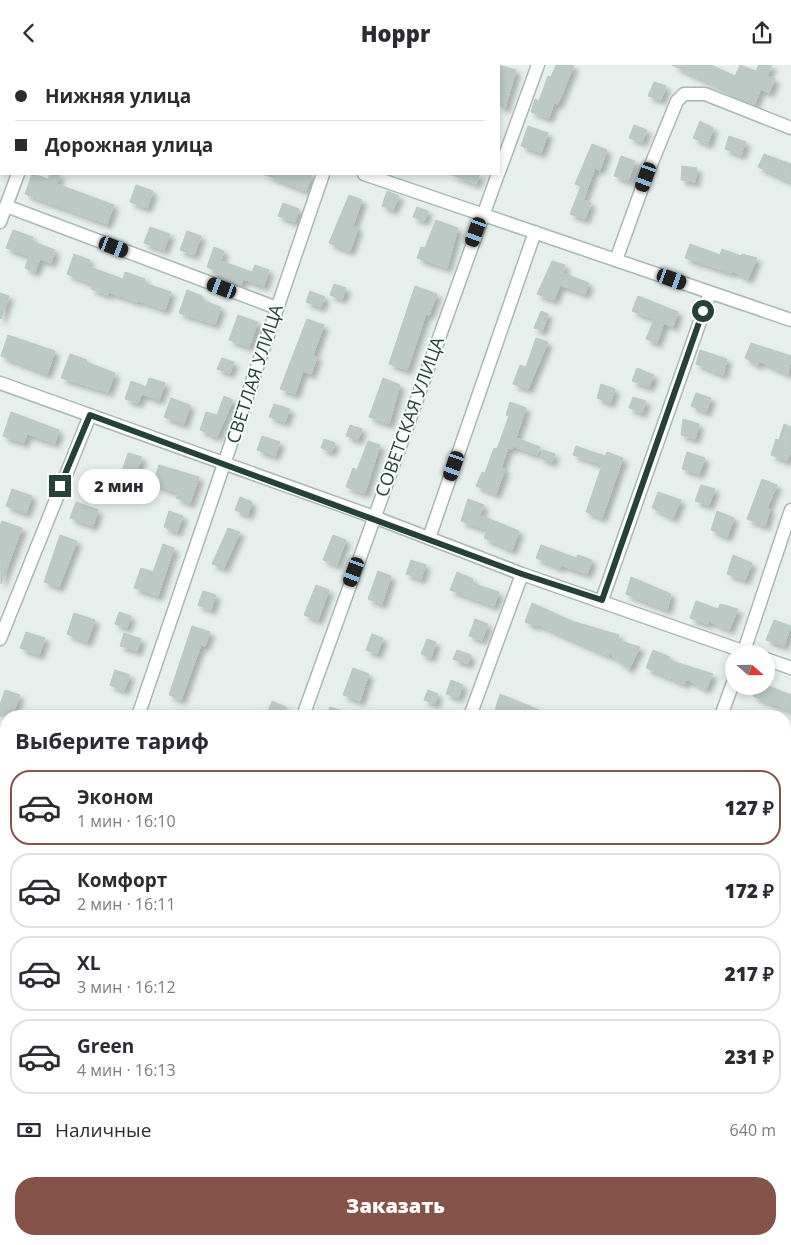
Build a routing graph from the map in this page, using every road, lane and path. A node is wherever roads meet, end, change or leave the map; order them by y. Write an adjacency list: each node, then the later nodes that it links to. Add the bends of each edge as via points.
1 (538, 65): 3 (street, СОВЕТСКАЯ УЛИЦА)
2 (791, 128): 12 (street, via 705,94 684,94 677,101)
3 (500, 168)
4 (18, 175): 8 (street)
5 (323, 175): 14 (street, СВЕТЛАЯ УЛИЦА)
6 (367, 175): 9 (street)
7 (497, 175): 9 (street, СОВЕТСКАЯ УЛИЦА)
8 (6, 206): 10 (street); 14 (street)
9 (483, 215): 11 (street); 20 (street, СОВЕТСКАЯ УЛИЦА)
10 (0, 222)
11 (535, 232): 12 (street); 21 (street)
12 (616, 260): 13 (street)
13 (710, 293): 15 (street); 23 (street)
14 (277, 308): 18 (street, СВЕТЛАЯ УЛИЦА)
15 (791, 320)
16 (0, 383): 17 (street)
17 (90, 415): 18 (street); 24 (street)
18 (225, 464): 20 (street); 30 (street, СВЕТЛАЯ УЛИЦА)
19 (791, 511): 26 (street)
20 (374, 517): 21 (street); 31 (street, СОВЕТСКАЯ УЛИЦА)
21 (429, 538): 22 (street)
22 (522, 574): 23 (street); 32 (street)
23 (602, 600): 25 (street)
24 (0, 639)
25 (725, 645)
26 (749, 645)
27 (775, 663): 28 (street)
28 (791, 669)
29 (729, 695): 33 (street)
30 (140, 710)
31 (304, 710)
32 (472, 710)
33 (723, 710)

